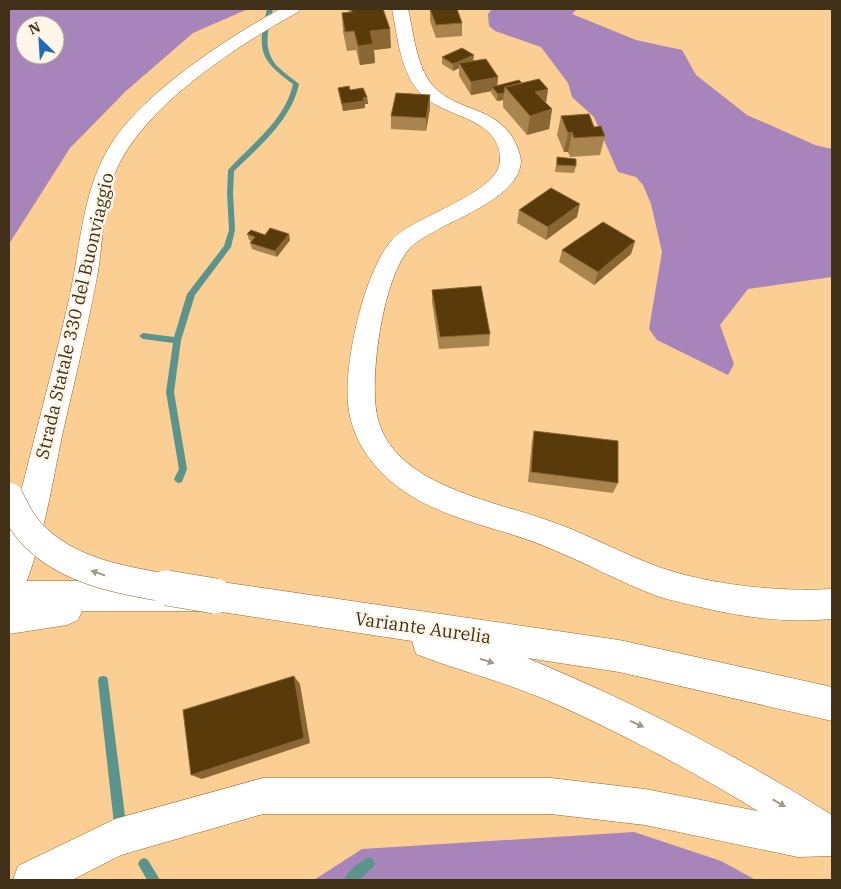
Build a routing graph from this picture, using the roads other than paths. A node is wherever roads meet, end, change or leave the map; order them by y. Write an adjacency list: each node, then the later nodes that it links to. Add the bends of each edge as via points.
1 (292, 9): 4 (main road, Strada Statale 330 del Buonviaggio, via 260,25 193,74 158,104 125,140 110,163 102,185 85,284 25,539)
2 (400, 9): 7 (main road, via 416,73 422,83 442,101 492,125 503,136 511,162 505,178 489,193 435,220 406,239 384,270 361,378 362,406 376,447 391,465 417,486 441,499 546,533 662,583 736,600 791,606)
3 (9, 497): 6 (main road, one-way to 3, bridge, via 100,575 61,558 33,535 14,510)
4 (9, 587)
5 (9, 596): 6 (main road, Variante Aurelia, bridge)
6 (215, 596): 8 (main road, bridge, via 78,607); 9 (main road, Variante Aurelia)
7 (832, 604)
8 (9, 618)
9 (357, 619): 10 (main road, Variante Aurelia, via 620,656); 11 (main road, one-way to 11, via 513,670 645,728 799,814)
10 (832, 704)
11 (832, 836): 12 (main road, via 798,838 645,807 551,796 263,796 115,838)
12 (32, 880)

